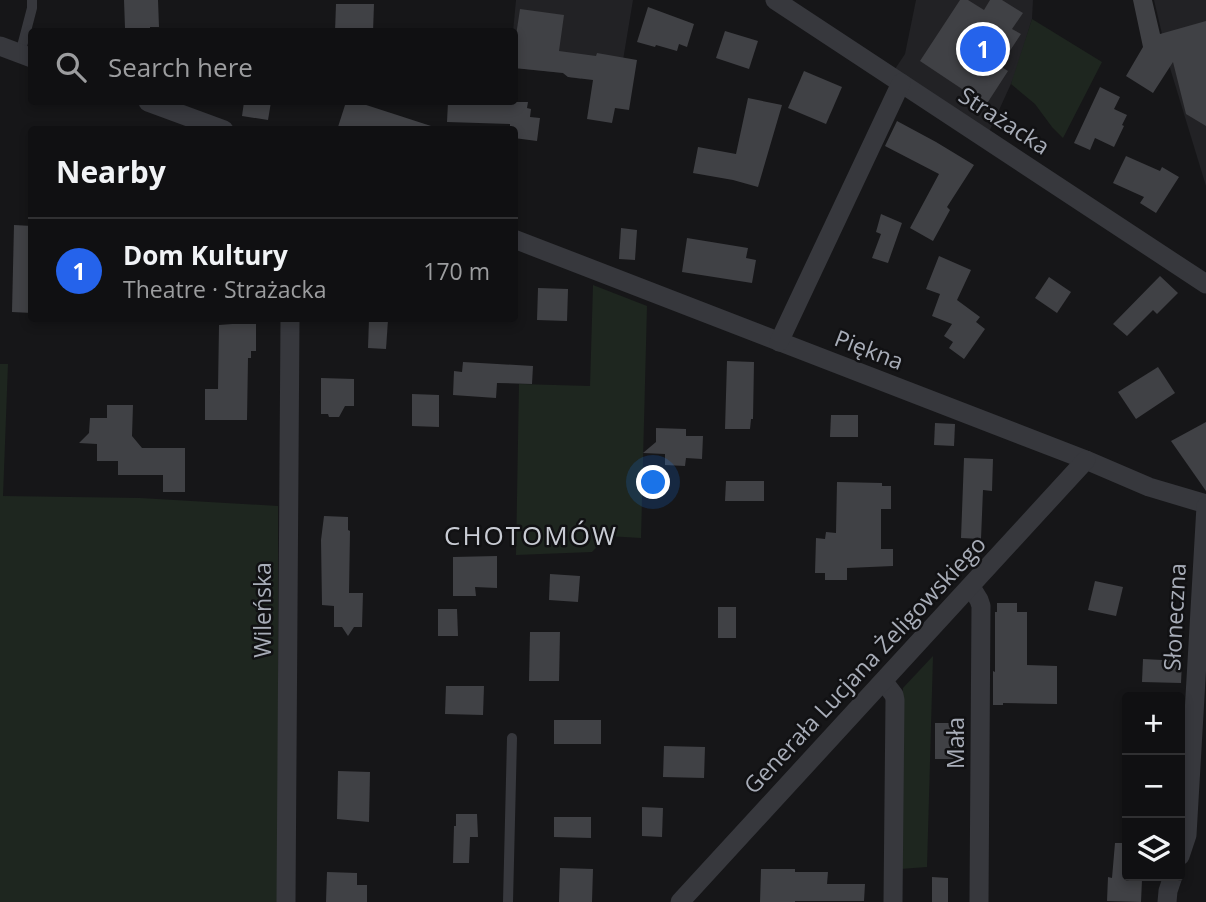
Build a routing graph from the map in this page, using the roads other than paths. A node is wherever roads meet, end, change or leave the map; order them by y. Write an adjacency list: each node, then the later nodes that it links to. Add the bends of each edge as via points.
1 (32, 0): 3 (lane)
2 (775, 0): 6 (street, Strażacka)
3 (30, 28)
4 (0, 46): 5 (street)
5 (26, 56)
6 (901, 83): 10 (street, Strażacka); 12 (street)
7 (156, 105): 8 (street)
8 (213, 126)
9 (518, 241): 12 (street, Piękna)
10 (1206, 284)
11 (290, 322): 20 (street, Wileńska)
12 (779, 342): 13 (street, Piękna)
13 (1086, 460): 14 (street, Piękna); 15 (street, Generała Lucjana Żeligowskiego)
14 (1206, 505): 18 (street, Słoneczna)
15 (971, 587): 16 (street, Generała Lucjana Żeligowskiego); 24 (street, Mała, via 981,606)
16 (884, 682): 22 (street, Generała Lucjana Żeligowskiego); 23 (street, via 895,700)
17 (512, 737): 21 (lane)
18 (1185, 841)
19 (1171, 881): 25 (street)
20 (286, 902)
21 (508, 902)
22 (680, 902)
23 (893, 902)
24 (979, 902)
25 (1167, 902)

